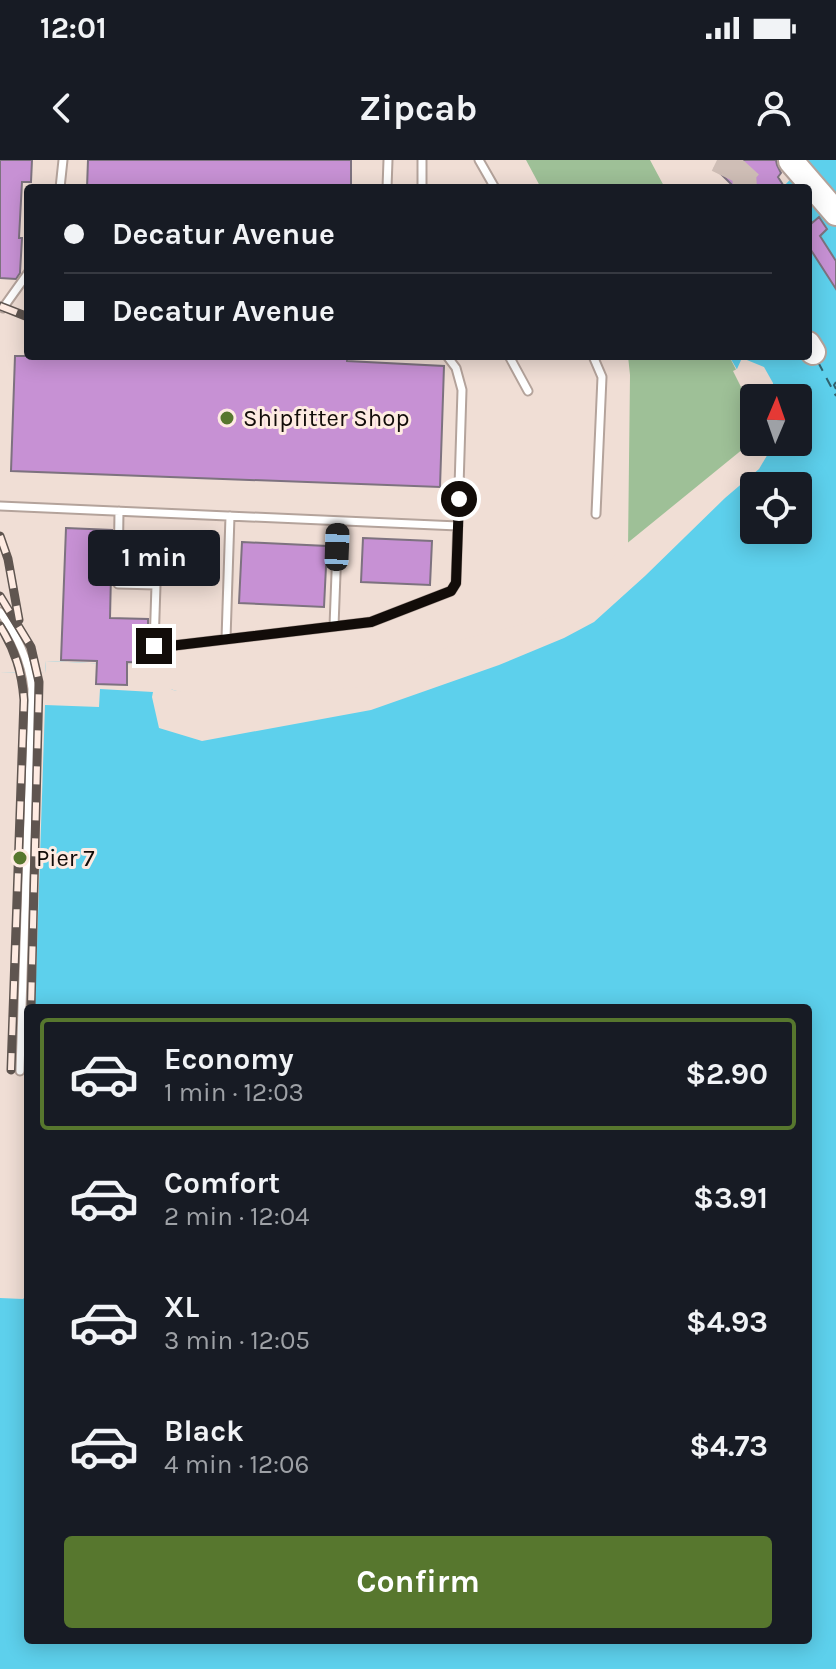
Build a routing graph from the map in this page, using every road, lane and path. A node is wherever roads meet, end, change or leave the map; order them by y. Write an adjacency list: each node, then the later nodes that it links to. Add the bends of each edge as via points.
1 (63, 160): 6 (lane)
2 (388, 160): 7 (lane)
3 (422, 160): 8 (lane)
4 (479, 160): 9 (lane)
5 (791, 161): 10 (highway)
6 (60, 184)
7 (387, 184)
8 (422, 184)
9 (493, 184)
10 (811, 184)
11 (812, 185): 12 (highway)
12 (836, 213)
13 (24, 279): 14 (lane)
14 (3, 308)
15 (450, 360): 24 (lane, via 462,390)
16 (511, 360): 18 (lane)
17 (595, 360): 21 (lane, via 602,377)
18 (528, 391)
19 (0, 506): 20 (lane)
20 (119, 511): 22 (lane); 27 (lane, via 118,584 156,585 154,646)
21 (596, 514)
22 (230, 516): 23 (lane); 27 (lane)
23 (338, 521): 24 (lane); 26 (lane)
24 (458, 526): 26 (lane, via 456,583 451,591 371,622)
25 (0, 612): 28 (lane, via 23,651 32,689)
26 (334, 626): 27 (lane)
27 (226, 639)
28 (20, 1071)

